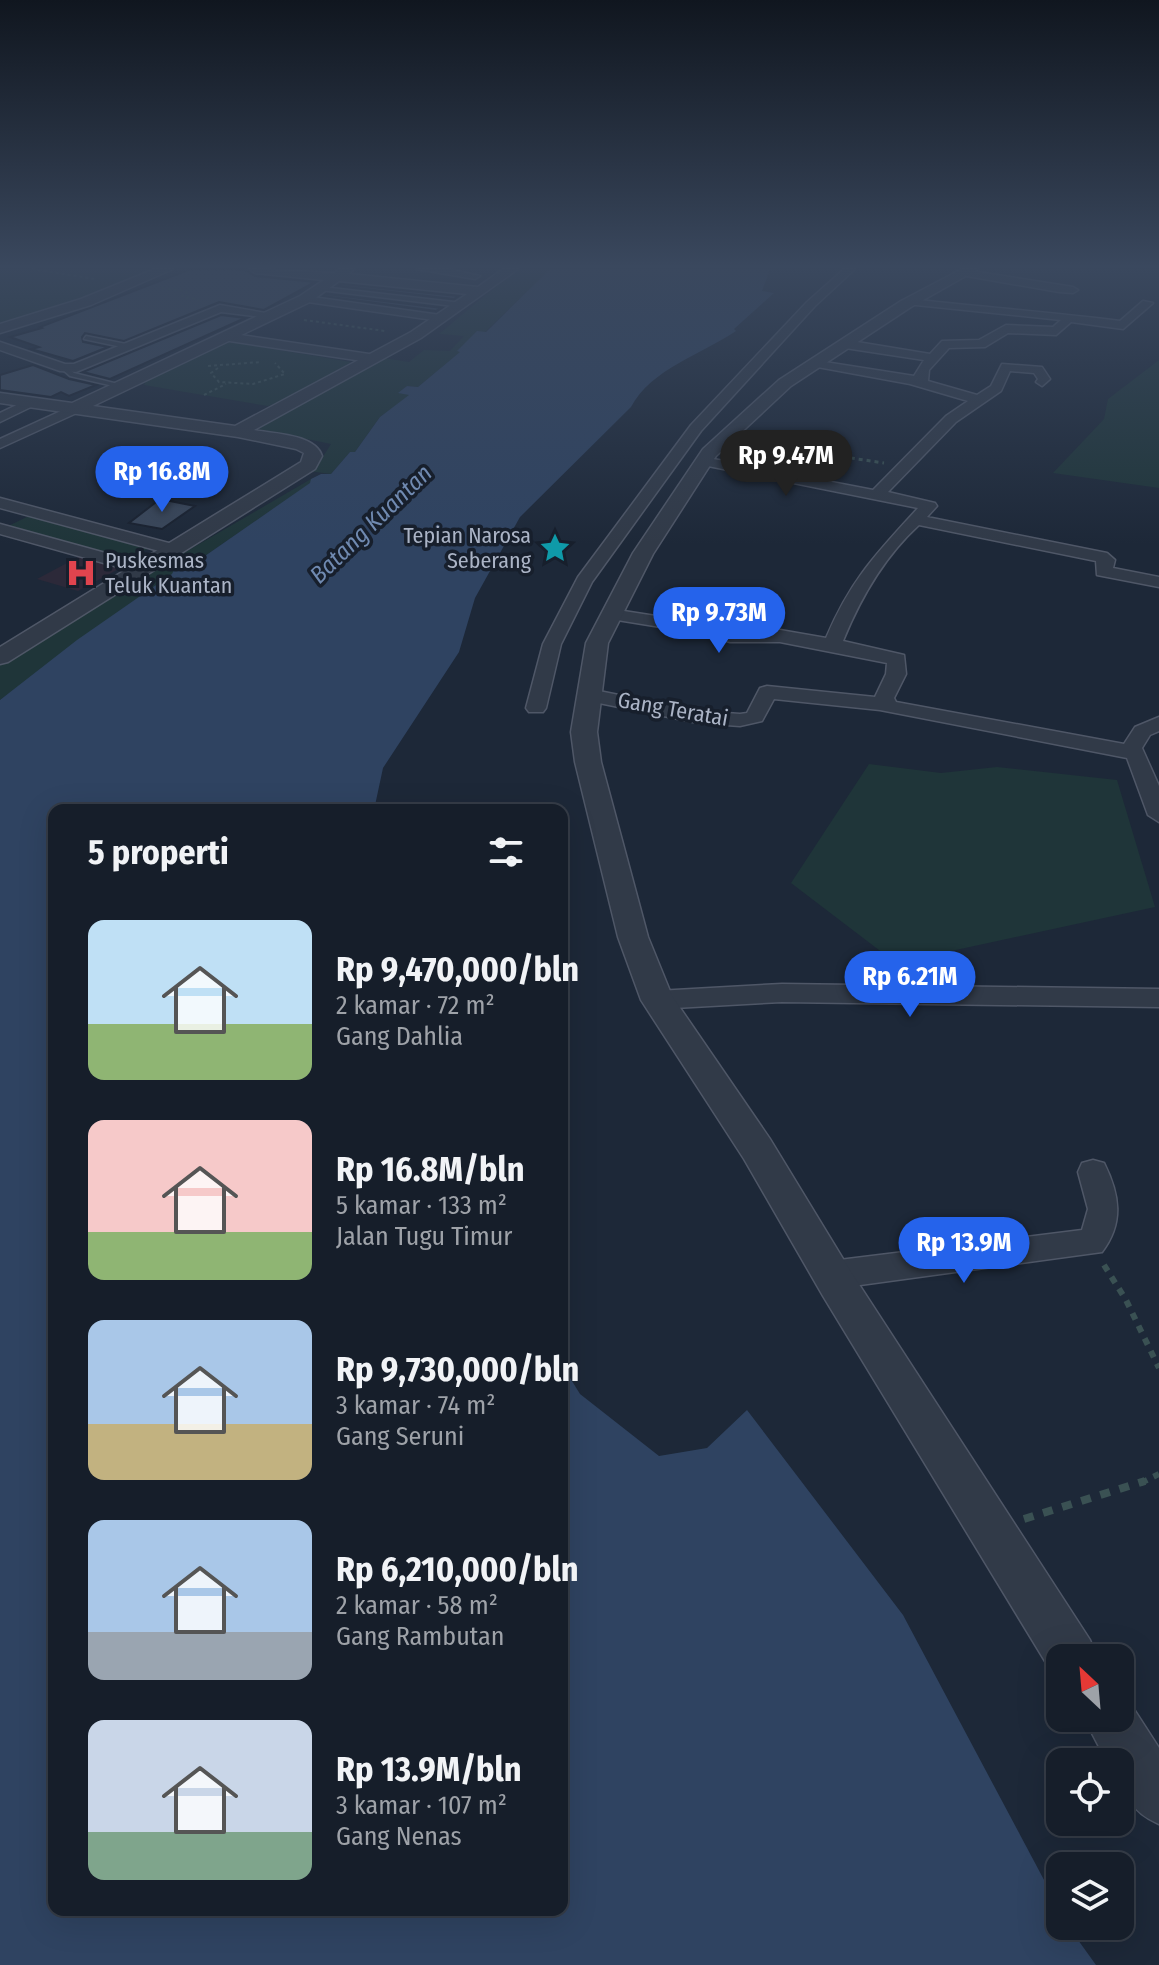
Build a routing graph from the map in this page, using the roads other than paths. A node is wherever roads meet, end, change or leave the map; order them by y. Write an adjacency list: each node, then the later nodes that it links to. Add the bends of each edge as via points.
1 (43, 361): 9 (street)
2 (96, 361): 9 (street)
3 (176, 361): 12 (street)
4 (364, 361): 19 (street, via 269,417)
5 (758, 361): 35 (street, via 696,428 584,581 552,644)
6 (820, 361): 8 (street)
7 (930, 361): 10 (street, via 923,378)
8 (816, 363): 10 (street); 21 (street, via 785,383)
9 (64, 368): 12 (lane)
10 (915, 380): 15 (street)
11 (1042, 382): 15 (street, via 1038,370 1006,367 996,388)
12 (115, 389): 14 (street); 17 (street)
13 (0, 398): 16 (street)
14 (144, 398)
15 (978, 400): 22 (street, via 951,419)
16 (32, 403): 17 (street); 18 (street)
17 (76, 408): 19 (street); 20 (street)
18 (0, 418)
19 (240, 422): 27 (street, via 312,451 309,465)
20 (0, 444)
21 (703, 461): 22 (street); 30 (street, via 643,553)
22 (877, 495): 25 (street, via 929,506)
23 (0, 503): 24 (street)
24 (30, 511): 26 (street); 27 (street)
25 (916, 520): 29 (street, via 1101,557 1107,560 1103,571); 31 (street, via 880,559 846,611)
26 (0, 528): 28 (street)
27 (174, 550): 28 (street)
28 (143, 569): 32 (street)
29 (1159, 582)
30 (611, 614): 31 (street, via 730,636 780,636); 33 (street, via 597,643)
31 (835, 645): 34 (street, via 897,659)
32 (0, 657)
33 (589, 695): 34 (street, Gang Teratai, via 735,720 755,717 767,692); 40 (street, via 584,732 588,762 633,937)
34 (884, 704): 37 (street)
35 (536, 708)
36 (1159, 723): 37 (street, via 1142,731)
37 (1130, 751): 38 (street, via 1141,760)
38 (1159, 815)
39 (1159, 998): 40 (street, via 810,990)
40 (657, 1000): 42 (street, via 719,1089)
41 (1093, 1172): 42 (street, via 1105,1221 1091,1243)
42 (831, 1275): 43 (street)
43 (1063, 1644)
44 (1119, 1732): 45 (street)
45 (1159, 1797)

